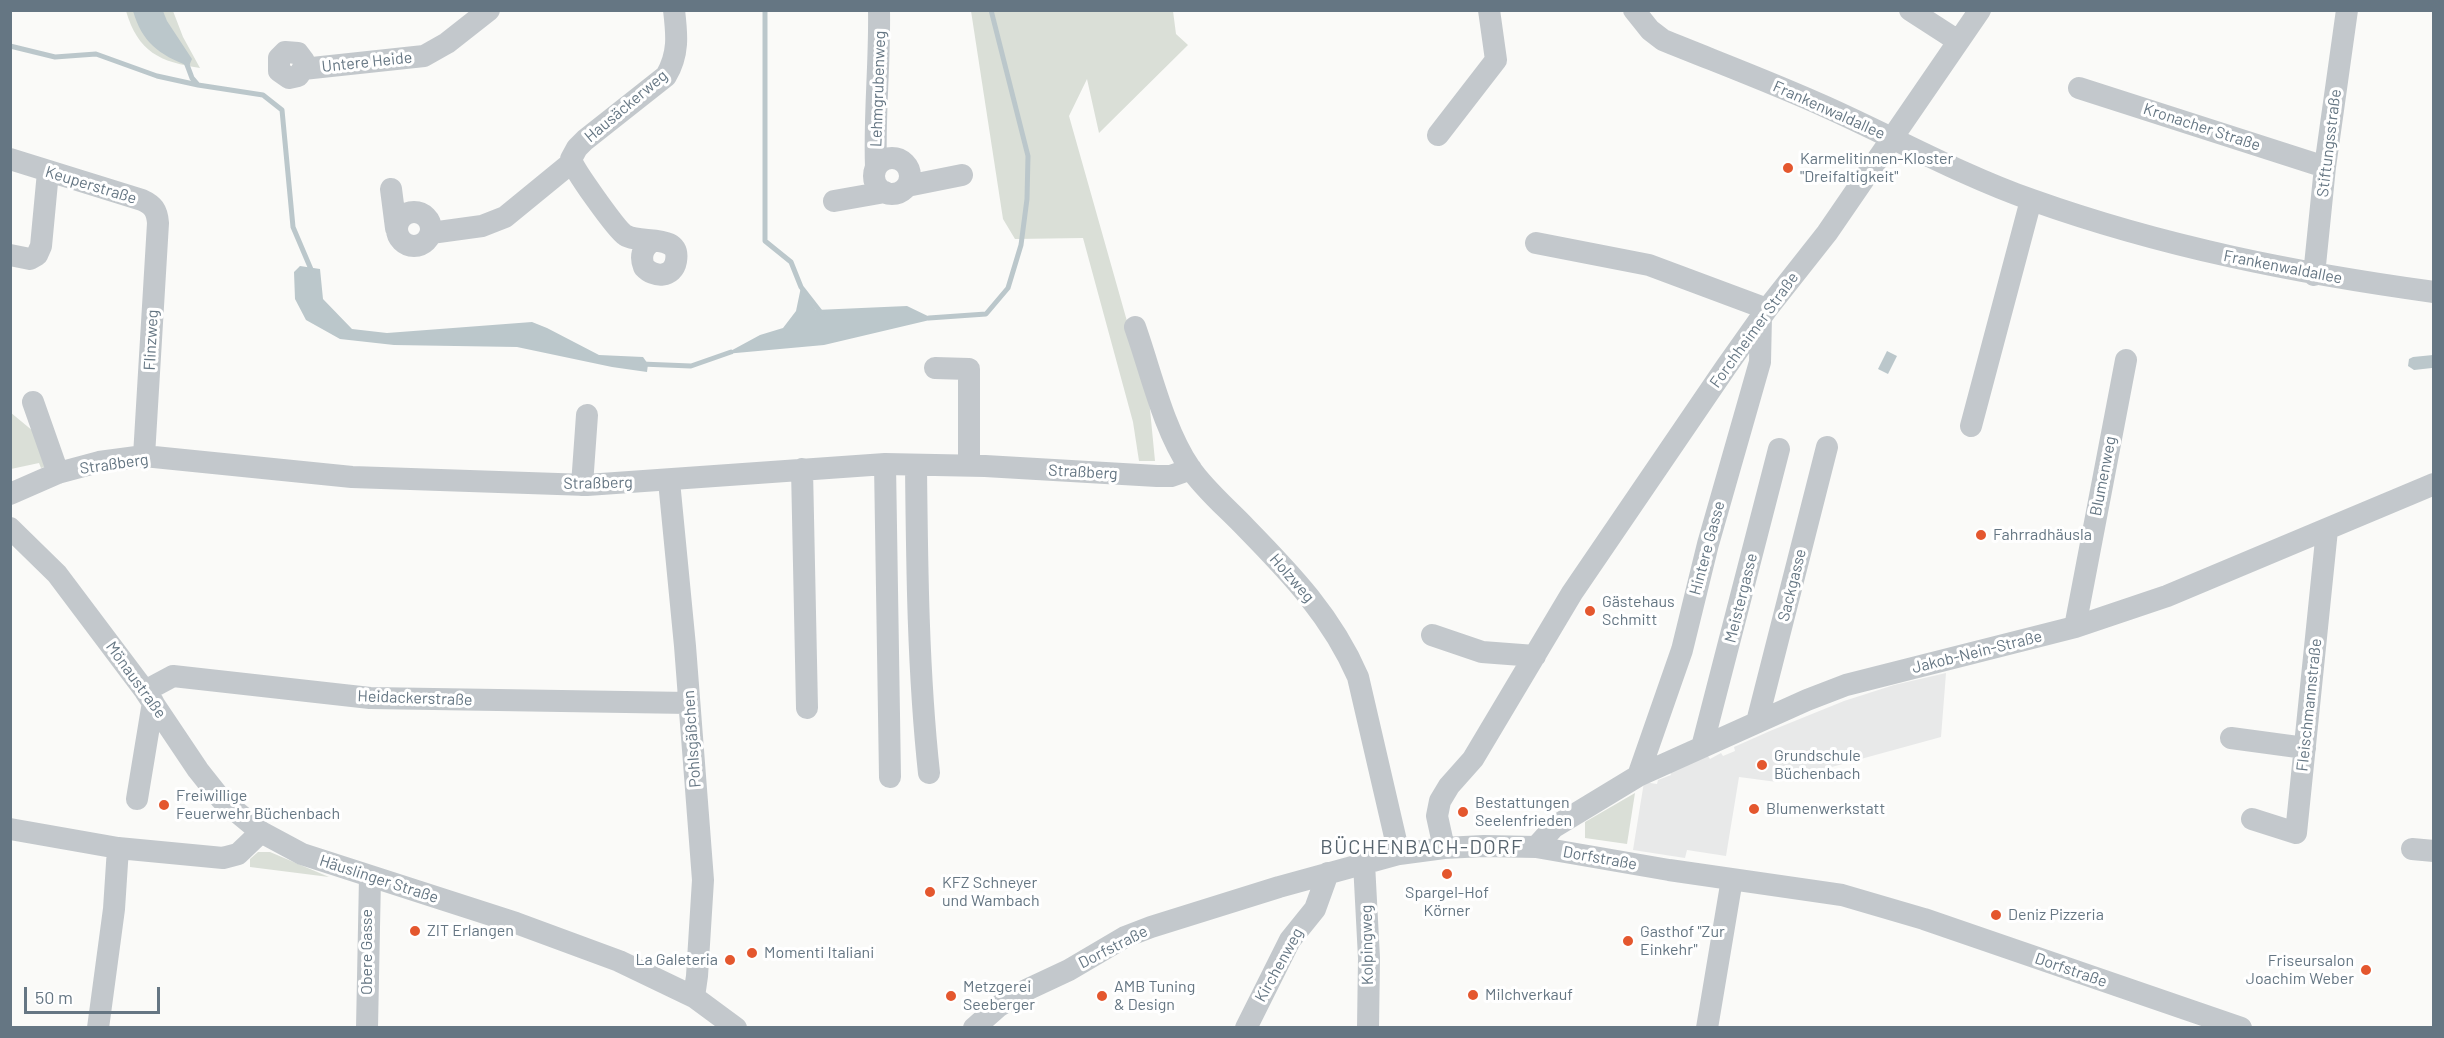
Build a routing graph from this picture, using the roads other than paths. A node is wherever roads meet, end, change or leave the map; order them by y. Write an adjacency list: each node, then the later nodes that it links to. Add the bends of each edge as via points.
1 (489, 10): 10 (street, Untere Heide, via 447,43 423,56)
2 (674, 10): 15 (street, Hausäckerweg, via 678,42 675,61 666,76 585,140 572,155)
3 (879, 10): 17 (street, Lehmgrubenweg)
4 (1488, 10): 12 (street, via 1496,60)
5 (1634, 10): 13 (street, Frankenwaldallee, via 1663,40 1825,106)
6 (1910, 10): 9 (street)
7 (1980, 10): 9 (street, Forchheimer Straße)
8 (2347, 10): 16 (street, Stiftungsstraße)
9 (1958, 41): 13 (street, Forchheimer Straße)
10 (303, 69)
11 (2079, 88): 16 (street, Kronacher Straße)
12 (1438, 135)
13 (1892, 138): 22 (street, Frankenwaldallee); 30 (street, Forchheimer Straße, via 1827,233)
14 (10, 159): 18 (street, Keuperstraße)
15 (571, 163): 20 (street, Hausäckerweg, via 505,217 482,226 431,233 425,243 415,247 399,239); 25 (street, via 625,235)
16 (2325, 166): 28 (street, Stiftungsstraße)
17 (876, 167): 21 (street, Lehmgrubenweg, via 874,179 880,189); 21 (street, Lehmgrubenweg, via 885,159 902,160 909,169 909,181)
18 (48, 172): 24 (street, Keuperstraße, via 151,204); 27 (street, via 37,255 30,259)
19 (962, 175): 21 (street)
20 (391, 189)
21 (896, 189): 23 (street)
22 (2031, 200): 28 (street, Frankenwaldallee, via 2155,238); 36 (street)
23 (834, 201)
24 (158, 223): 39 (street, Flinzweg)
25 (651, 242)
26 (1536, 243): 30 (street, via 1649,265)
27 (10, 255)
28 (2314, 275): 29 (street, Frankenwaldallee)
29 (2433, 292)
30 (1764, 313): 54 (street, Forchheimer Straße, via 1572,593); 63 (street, Hintere Gasse, via 1760,362 1682,650)
31 (1135, 327): 44 (street, Holzweg, via 1176,444)
32 (2126, 360): 52 (street, Blumenweg)
33 (935, 368): 42 (street, via 969,369)
34 (33, 402): 45 (street)
35 (587, 415): 47 (street)
36 (1971, 426)
37 (1827, 447): 58 (street, Sackgasse)
38 (1779, 449): 60 (street, Meistergasse)
39 (144, 456): 45 (street, Straßberg, via 99,462); 47 (street, Straßberg, via 352,477)
40 (885, 464): 41 (street, Straßberg); 43 (street, Straßberg); 64 (street)
41 (916, 465): 42 (street, Straßberg); 62 (street, via 923,720)
42 (969, 465): 44 (street, Straßberg, via 1157,476)
43 (802, 469): 46 (street, Straßberg); 57 (street)
44 (1191, 469): 72 (street, Holzweg, via 1282,565 1330,623 1346,650 1358,677)
45 (57, 474): 49 (street, Straßberg)
46 (669, 481): 47 (street, Straßberg); 56 (street, Pohlsgäßchen)
47 (582, 484)
48 (2433, 484): 51 (street, Jakob-Nein-Straße)
49 (10, 494)
50 (10, 528): 55 (street, Mönaustraße, via 57,574)
51 (2326, 530): 52 (street, Jakob-Nein-Straße, via 2167,596); 61 (street, Fleischmannstraße)
52 (2074, 627): 58 (street, Jakob-Nein-Straße, via 1846,686)
53 (1432, 636): 54 (street, via 1482,652)
54 (1535, 656): 71 (street, Forchheimer Straße, via 1473,759 1440,801 1437,816)
55 (149, 697): 56 (street, Heidackerstraße, via 173,676 370,698); 65 (street); 68 (street, Mönaustraße, via 221,799)
56 (689, 703): 77 (street, Pohlsgäßchen, via 703,880)
57 (807, 708)
58 (1757, 722): 60 (street, Jakob-Nein-Straße)
59 (2231, 738): 61 (street)
60 (1702, 747): 63 (street, Jakob-Nein-Straße)
61 (2305, 748): 66 (street, Fleischmannstraße, via 2296,833)
62 (929, 773)
63 (1638, 776): 69 (street, Jakob-Nein-Straße, via 1554,827)
64 (890, 777)
65 (137, 799)
66 (2252, 819)
67 (10, 828): 70 (street)
68 (261, 832): 70 (street, via 231,857); 75 (street, Häuslinger Straße, via 302,854)
69 (1536, 847): 71 (street, Dorfstraße); 76 (street, Dorfstraße)
70 (118, 848): 79 (street)
71 (1444, 848): 72 (street, Dorfstraße)
72 (1399, 854): 73 (street, Dorfstraße)
73 (1364, 863): 74 (street, Dorfstraße); 83 (street, Kolpingweg)
74 (1328, 873): 78 (street, Dorfstraße, via 1125,937 1022,992 999,1006); 82 (street, Kirchenweg, via 1315,909 1290,940)
75 (370, 877): 77 (street, Häuslinger Straße, via 598,953); 80 (street, Obere Gasse)
76 (1732, 879): 84 (street); 85 (street, Dorfstraße, via 1842,895)
77 (694, 997): 81 (street, Häuslinger Straße)
78 (982, 1024)
79 (98, 1028)
80 (367, 1028)
81 (736, 1028)
82 (1246, 1028)
83 (1368, 1028)
84 (1707, 1028)
85 (2241, 1028)

